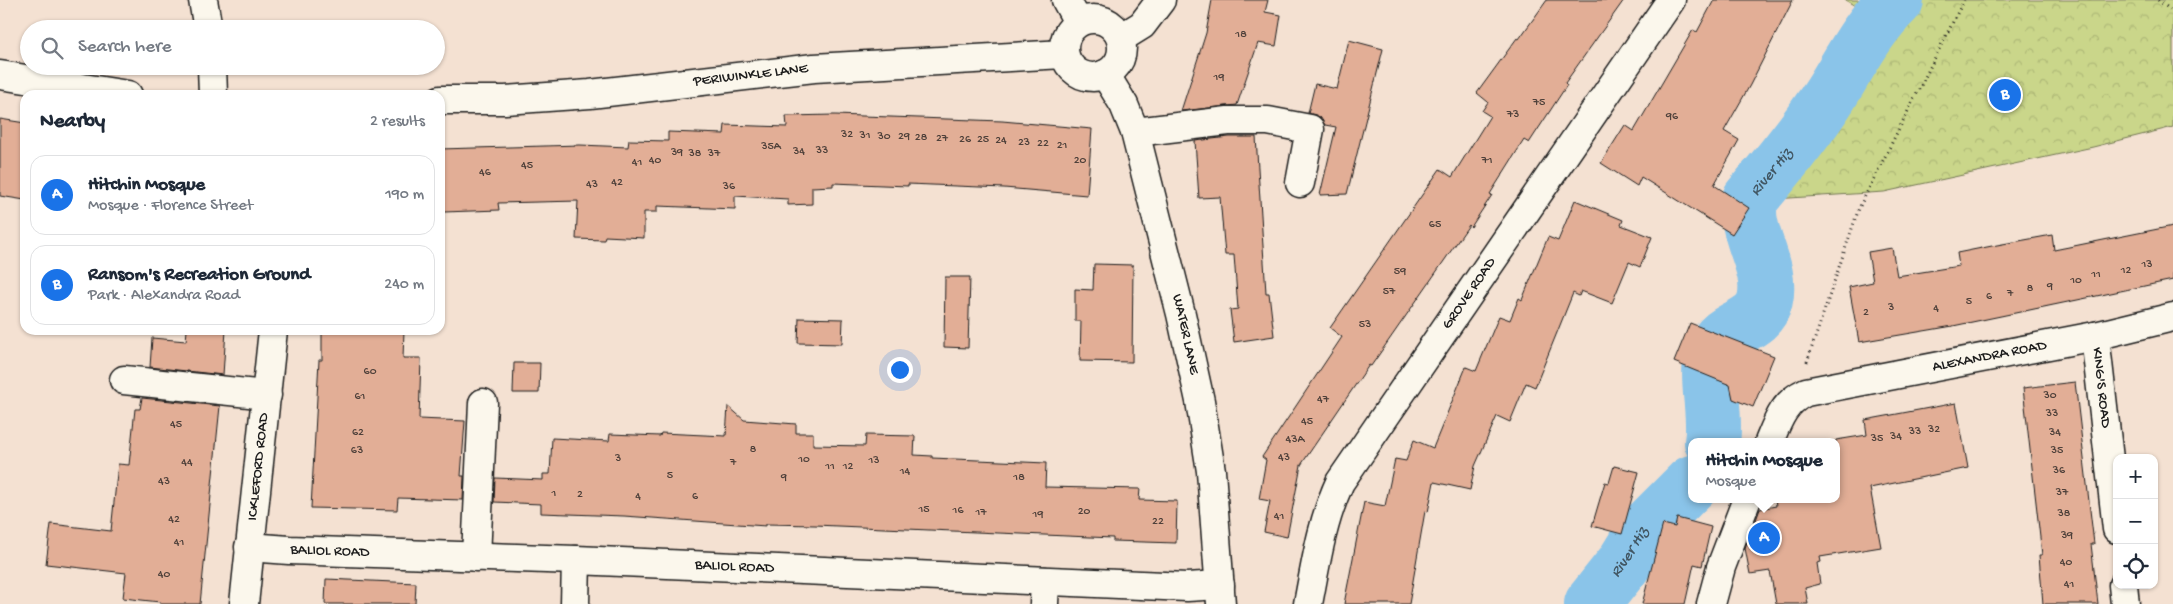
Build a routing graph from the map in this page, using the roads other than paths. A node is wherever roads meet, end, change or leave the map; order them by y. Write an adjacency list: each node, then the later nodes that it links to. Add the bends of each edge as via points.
1 (203, 0): 5 (street)
2 (1161, 0): 6 (street, via 1142,25)
3 (1671, 0): 33 (street, GROVE ROAD, via 1340,482 1324,522)
4 (1072, 11): 6 (street, via 1111,24); 7 (street)
5 (206, 20)
6 (1121, 38): 8 (street, via 1122,53 1116,66)
7 (1064, 54): 8 (street, via 1072,69 1088,77); 13 (street, PERIWINKLE LANE, via 814,68 590,94)
8 (1105, 74): 14 (street, WATER LANE, via 1124,105)
9 (0, 75): 11 (street)
10 (212, 75): 12 (street)
11 (96, 90)
12 (213, 90)
13 (445, 100)
14 (1135, 132): 15 (street, via 1228,121 1268,121 1310,128); 30 (street, WATER LANE, via 1200,400 1211,471)
15 (1300, 183)
16 (2173, 317): 18 (street, ALEXANDRA ROAD)
17 (273, 335): 20 (street, ICKLEFORD ROAD)
18 (2095, 336): 22 (street, ALEXANDRA ROAD, via 1806,392 1790,401); 23 (street, KING'S ROAD)
19 (124, 380): 20 (street)
20 (267, 395): 25 (street, ICKLEFORD ROAD)
21 (483, 403): 26 (street)
22 (1771, 438)
23 (2114, 499)
24 (1745, 503): 34 (street)
25 (249, 546): 26 (street, BALIOL ROAD); 31 (street, ICKLEFORD ROAD)
26 (476, 556): 27 (street, BALIOL ROAD)
27 (576, 560): 29 (street, BALIOL ROAD); 32 (street)
28 (2123, 589): 35 (street)
29 (1044, 592): 30 (street, BALIOL ROAD, via 1186,587)
30 (1220, 595)
31 (244, 604)
32 (575, 604)
33 (1308, 604)
34 (1711, 604)
35 (2125, 604)

